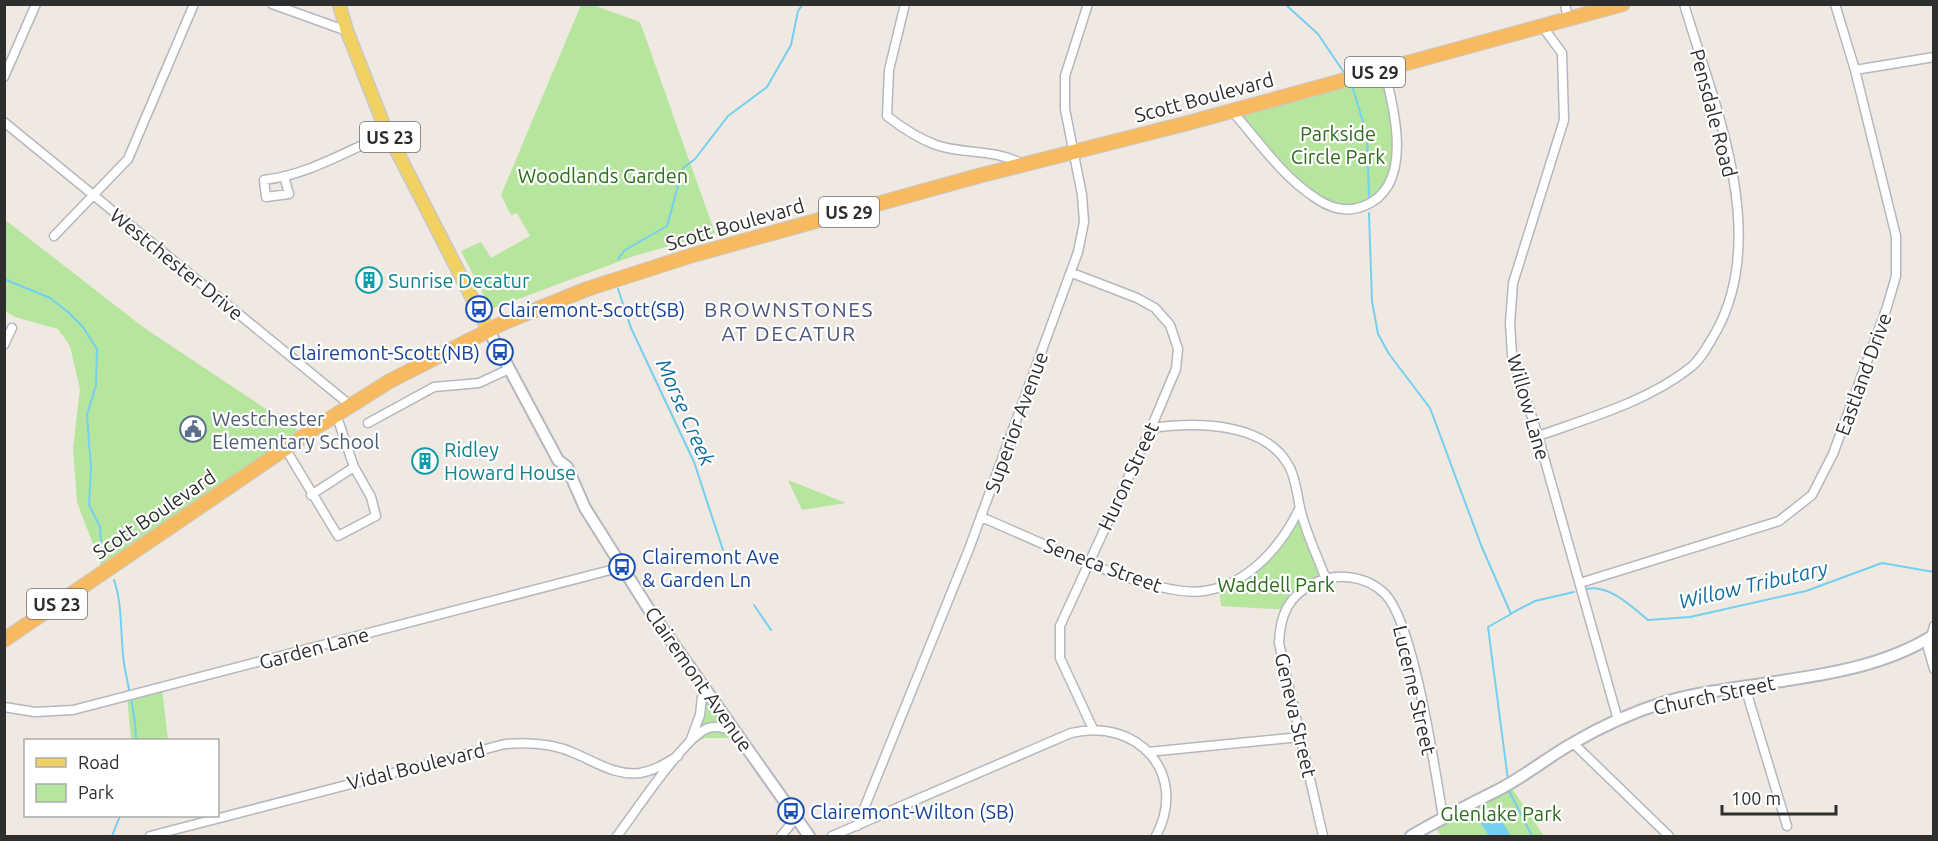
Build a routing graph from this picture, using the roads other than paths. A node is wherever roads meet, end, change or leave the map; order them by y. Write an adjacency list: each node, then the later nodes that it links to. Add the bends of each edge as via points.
1 (36, 4): 17 (street)
2 (194, 4): 24 (street, via 128,159)
3 (272, 4): 13 (street)
4 (339, 4): 13 (main road, Clairemont Avenue / US 23)
5 (905, 4): 22 (street, via 889,70 887,116 937,145 991,152)
6 (1088, 4): 21 (street, Superior Avenue, via 1065,76 1065,109)
7 (1565, 4): 11 (street)
8 (1623, 4): 11 (highway, Scott Boulevard / US 29)
9 (1684, 4): 35 (street, Pensdale Road, via 1726,142 1739,227 1734,287 1723,317 1693,366 1628,402)
10 (1835, 4): 16 (street, Eastland Drive)
11 (1568, 19): 12 (highway, Scott Boulevard / US 29)
12 (1542, 26): 15 (highway, Scott Boulevard / US 29); 35 (street, Willow Lane, via 1562,53 1564,120 1513,283 1510,323 1512,355)
13 (347, 31): 20 (main road, Clairemont Avenue / US 23)
14 (1934, 57): 16 (street)
15 (1384, 69): 18 (highway, Scott Boulevard / US 29); 18 (street, via 1397,121 1396,156 1384,193 1356,209 1336,210 1289,179)
16 (1855, 70): 44 (street, Eastland Drive, via 1896,236 1896,276 1821,481 1812,495 1779,521)
17 (4, 77)
18 (1231, 110): 21 (highway, Scott Boulevard / US 29)
19 (4, 122): 24 (street, Westchester Drive)
20 (388, 134): 23 (street, via 318,166); 28 (main road, Clairemont Avenue / US 23)
21 (1074, 150): 22 (highway, Scott Boulevard / US 29); 26 (street, Superior Avenue, via 1084,222)
22 (1024, 165): 28 (highway, Scott Boulevard / US 29, via 693,255 587,289)
23 (284, 176)
24 (92, 195): 25 (street); 31 (street, Westchester Drive)
25 (54, 236)
26 (1072, 273): 34 (street, Huron Street, via 1137,298 1155,308 1170,325 1178,349 1176,369); 40 (street, Superior Avenue)
27 (12, 328): 29 (street)
28 (489, 331): 30 (main road, Clairemont Avenue); 31 (highway, Scott Boulevard / US 23)
29 (4, 345)
30 (509, 369): 33 (street, via 479,383 434,387); 42 (main road, Clairemont Avenue)
31 (350, 405): 32 (highway, Scott Boulevard / US 23)
32 (336, 414): 36 (highway, Scott Boulevard / US 23); 37 (street)
33 (368, 423)
34 (1151, 428): 39 (street, via 1193,424 1221,427 1266,442 1289,466); 41 (street, Huron Street)
35 (1538, 436): 44 (street, Willow Lane)
36 (285, 448): 38 (street); 47 (highway, Scott Boulevard / US 23)
37 (354, 467): 38 (street); 38 (street, via 371,496 376,516 338,536)
38 (311, 495)
39 (1300, 507): 41 (street, Seneca Street, via 1278,543 1260,563 1237,582 1204,592 1179,592); 43 (street)
40 (981, 518): 41 (street, Seneca Street); 62 (street, Superior Avenue)
41 (1088, 562): 53 (street, Huron Street, via 1060,626 1058,648)
42 (622, 567): 49 (main road, Clairemont Avenue); 51 (street, Garden Lane, via 133,696 55,712)
43 (1325, 578): 55 (street, Geneva Street, via 1303,589 1281,618 1282,659); 60 (street, Lucerne Street, via 1349,576 1366,582 1385,594 1403,625)
44 (1580, 583): 52 (street, Willow Lane)
45 (1934, 626): 46 (street)
46 (1932, 636): 48 (street, via 1929,653); 50 (main road, Church Street, via 1875,660)
47 (4, 640)
48 (1934, 669)
49 (703, 687): 54 (main road, Clairemont Avenue); 57 (street, via 698,724)
50 (1744, 687): 52 (main road, Church Street, via 1665,702); 63 (street)
51 (4, 707)
52 (1618, 720): 56 (main road, Church Street)
53 (1093, 729): 58 (street, via 1122,735); 62 (street, via 1071,733)
54 (735, 732): 57 (street, via 709,728); 61 (main road, Clairemont Avenue)
55 (1300, 737): 58 (street); 70 (street, Geneva Street)
56 (1573, 742): 60 (main road, Church Street, via 1500,789); 72 (street)
57 (686, 747): 59 (street)
58 (1148, 752): 69 (street, via 1161,767 1165,794)
59 (678, 756): 64 (street, Vidal Boulevard, via 654,769 632,773 607,769 558,747 527,742 505,744); 65 (street)
60 (1443, 817): 71 (main road, Church Street)
61 (796, 818): 66 (street); 67 (main road, Clairemont Avenue)
62 (857, 826): 68 (street)
63 (1787, 826)
64 (150, 837)
65 (616, 837)
66 (781, 837)
67 (809, 837)
68 (832, 837)
69 (1156, 837)
70 (1323, 837)
71 (1411, 837)
72 (1669, 837)

